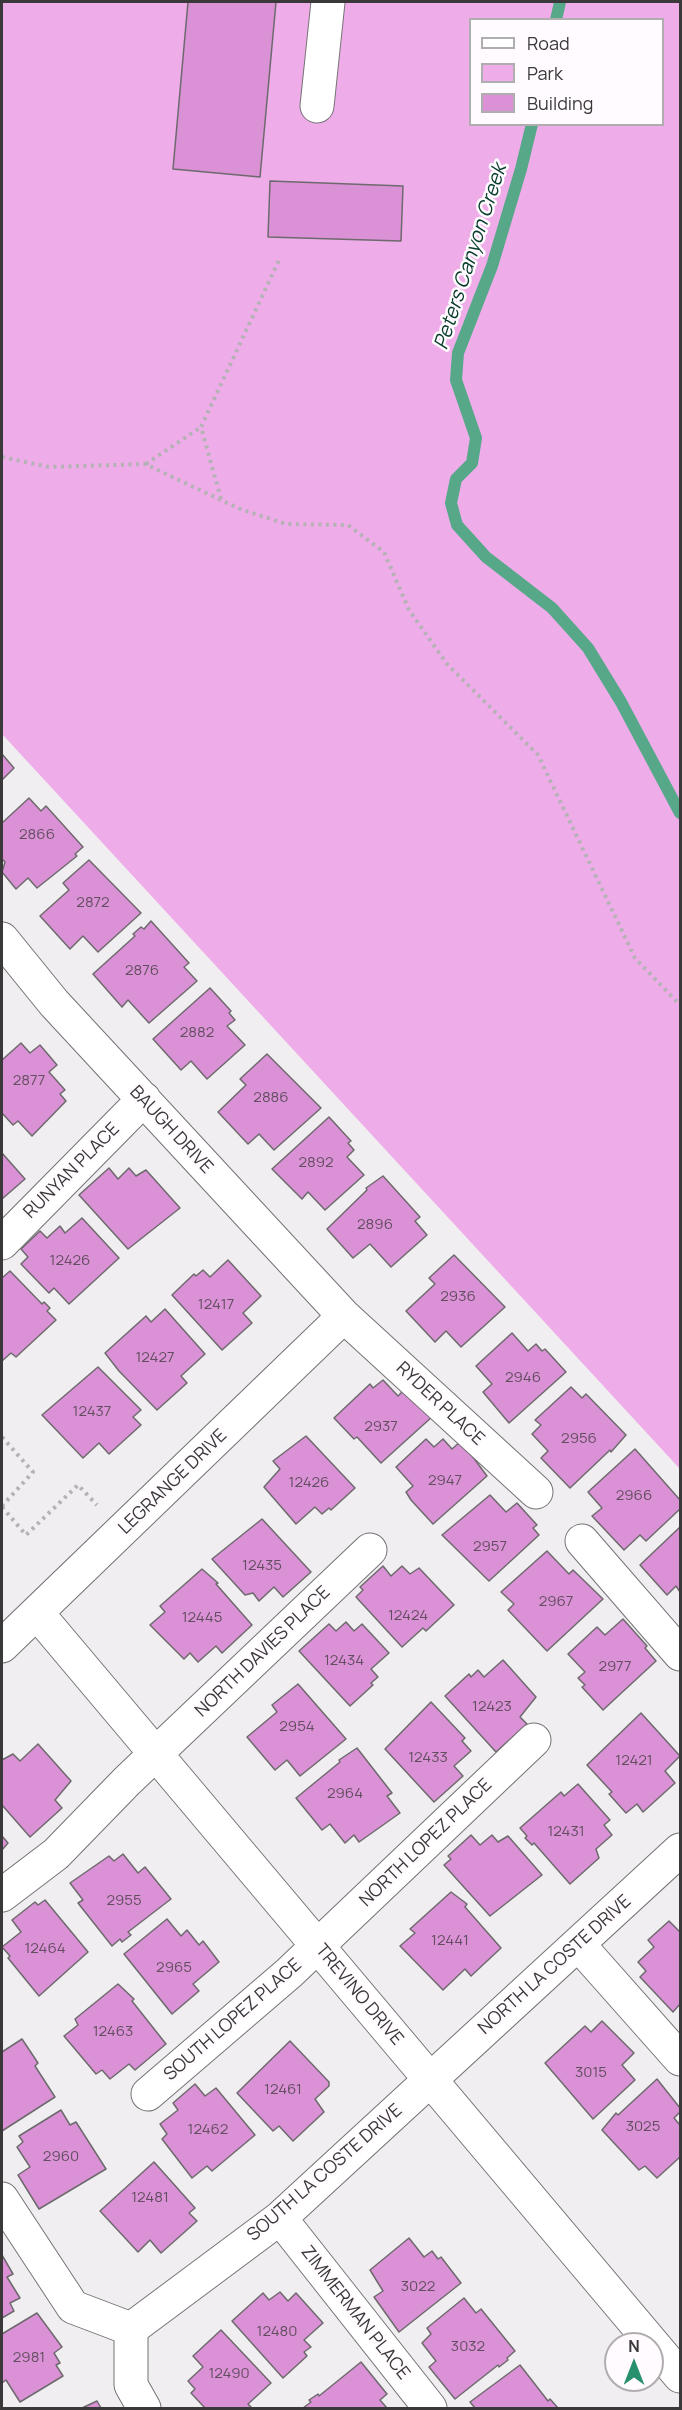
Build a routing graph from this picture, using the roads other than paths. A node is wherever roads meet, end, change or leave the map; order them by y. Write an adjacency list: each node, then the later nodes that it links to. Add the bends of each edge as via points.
1 (328, 2): 2 (street)
2 (317, 106)
3 (2, 939): 4 (street, BAUGH DRIVE, via 54,1003)
4 (144, 1099): 5 (street, RUNYAN PLACE); 6 (street, BAUGH DRIVE)
5 (2, 1243)
6 (344, 1316): 7 (street, RYDER PLACE); 10 (street, LEGRANGE DRIVE)
7 (536, 1492)
8 (582, 1541): 12 (street)
9 (370, 1550): 14 (street, NORTH DAVIES PLACE)
10 (38, 1613): 11 (street, LEGRANGE DRIVE); 14 (street, TREVINO DRIVE)
11 (2, 1646)
12 (681, 1654)
13 (534, 1740): 18 (street, NORTH LOPEZ PLACE)
14 (156, 1754): 16 (street, NORTH DAVIES PLACE, via 56,1854); 18 (street, TREVINO DRIVE)
15 (681, 1850): 17 (street, NORTH LA COSTE DRIVE)
16 (2, 1895)
17 (578, 1944): 19 (street); 20 (street, NORTH LA COSTE DRIVE)
18 (318, 1947): 20 (street, TREVINO DRIVE); 21 (street, SOUTH LOPEZ PLACE)
19 (681, 2060)
20 (430, 2079): 23 (street, SOUTH LA COSTE DRIVE); 25 (street, TREVINO DRIVE)
21 (148, 2094)
22 (2, 2199): 24 (street, via 73,2307)
23 (280, 2218): 24 (street, SOUTH LA COSTE DRIVE); 27 (street, ZIMMERMAN PLACE)
24 (131, 2329): 26 (street, via 131,2385)
25 (681, 2376)
26 (144, 2409)
27 (430, 2409)

